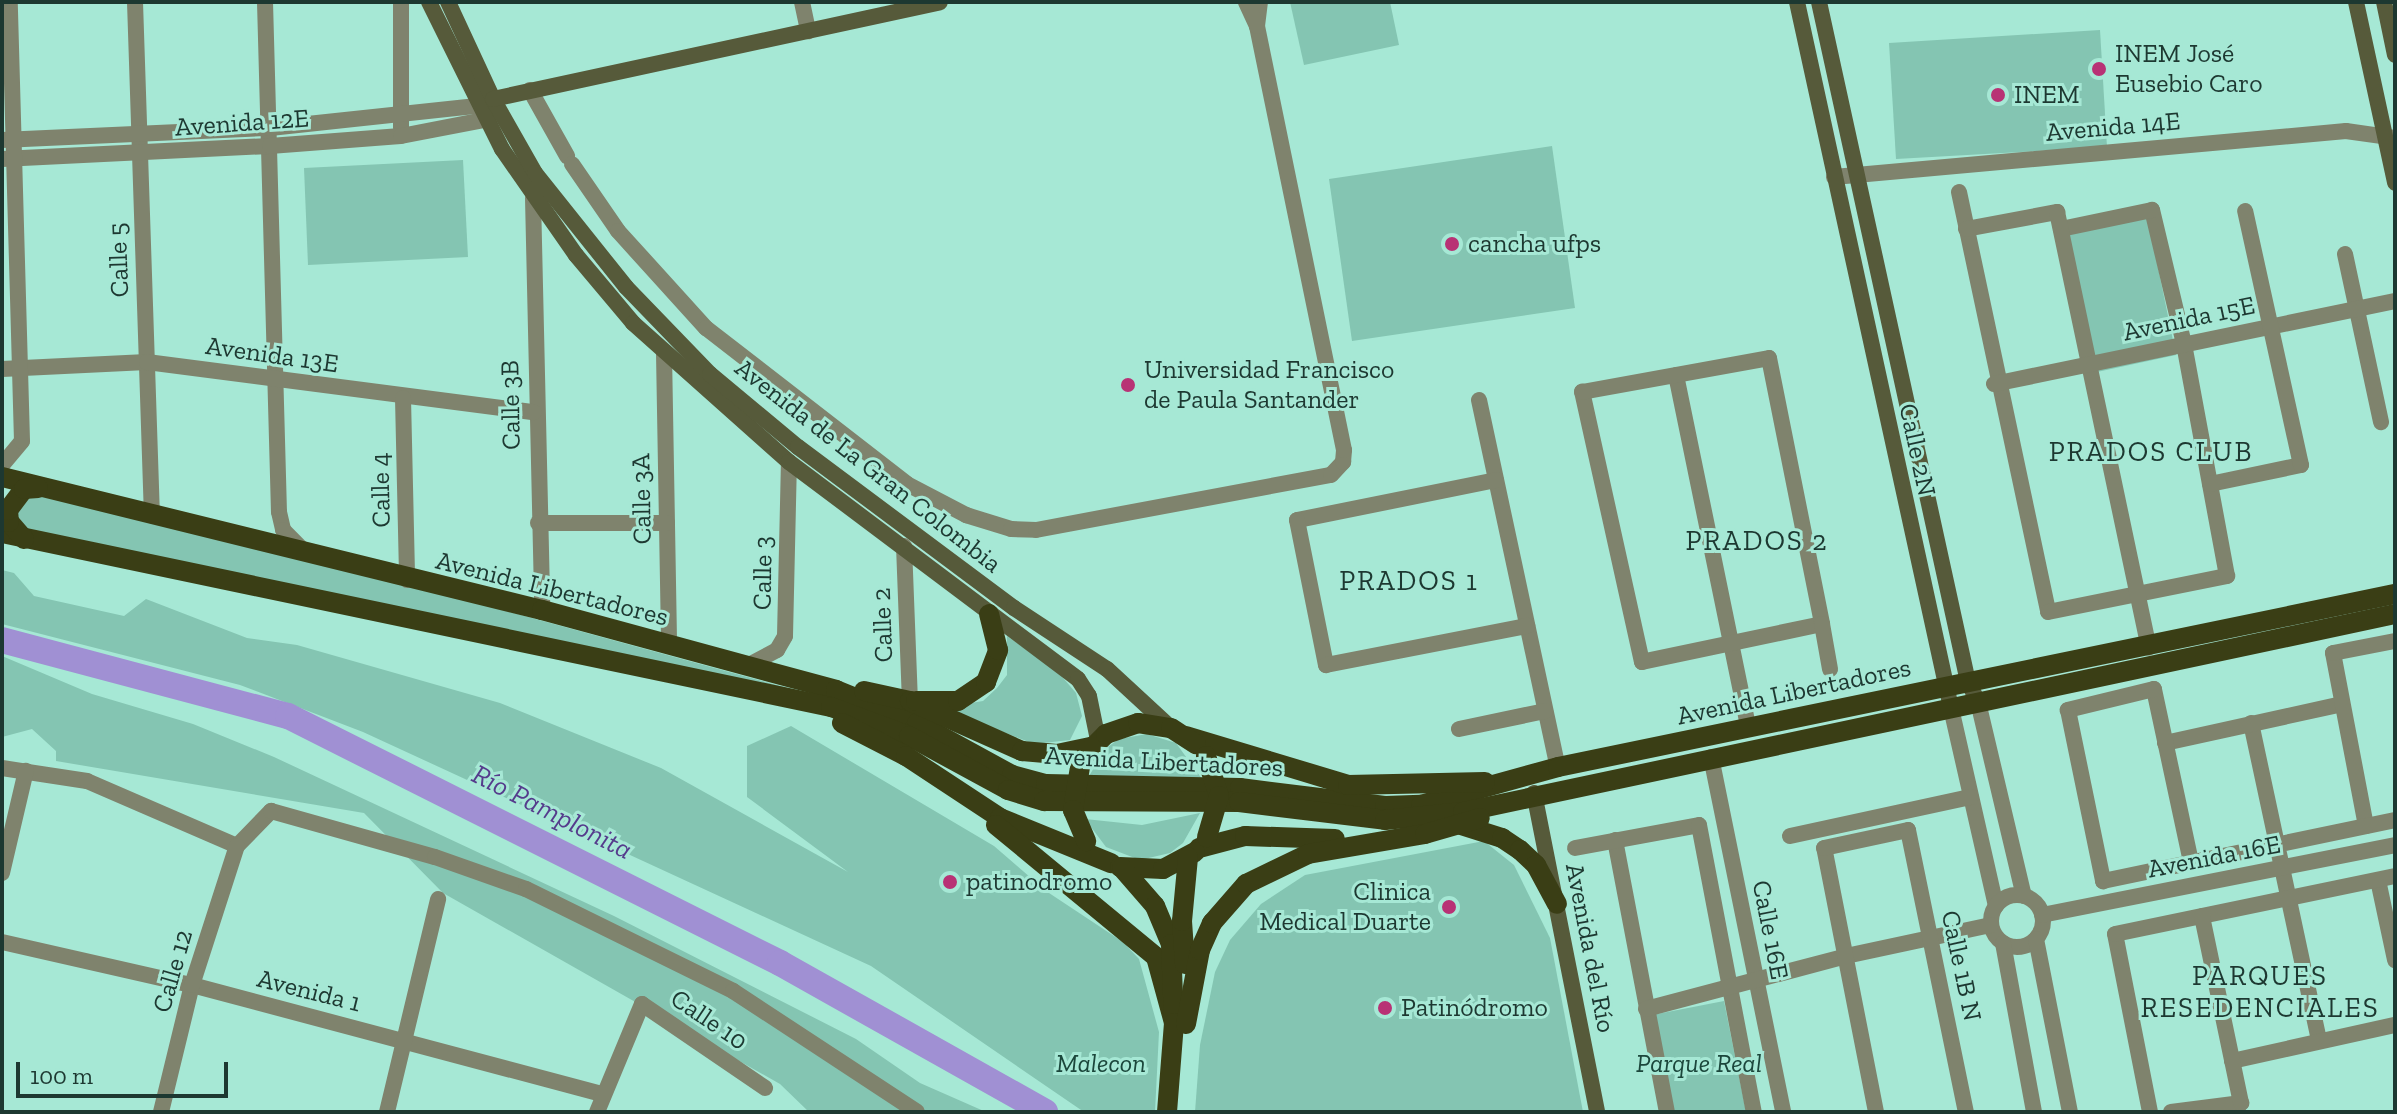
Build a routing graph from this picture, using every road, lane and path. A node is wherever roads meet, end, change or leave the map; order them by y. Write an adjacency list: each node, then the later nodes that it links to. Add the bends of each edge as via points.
1 (10, 2): 26 (street)
2 (135, 2): 23 (street, Calle 5)
3 (265, 2): 22 (street)
4 (401, 2): 21 (street)
5 (429, 2): 20 (street, Avenida de La Gran Colombia)
6 (448, 2): 19 (street, Avenida de La Gran Colombia)
7 (802, 2): 16 (street)
8 (940, 2): 16 (street)
9 (1246, 2): 15 (street)
10 (1260, 2): 15 (street)
11 (1797, 2): 31 (street, Calle 2N)
12 (1819, 2): 30 (street, Calle 2N)
13 (2356, 2): 25 (street)
14 (2384, 2): 17 (street)
15 (1257, 26): 18 (street, via 1343,462 1331,475 1036,530 1011,529 966,515 907,484 706,328 618,231)
16 (808, 31): 18 (street)
17 (2395, 55)
18 (530, 90): 19 (street)
19 (493, 99): 97 (street, Avenida de La Gran Colombia, via 535,173 626,287 710,374 798,447 1014,608 1107,669)
20 (480, 113): 21 (street, Avenida 12E); 24 (street, Avenida 12E); 34 (street, Avenida de La Gran Colombia)
21 (401, 118): 22 (street, Avenida 12E); 24 (street)
22 (270, 128): 23 (street, Avenida 12E); 27 (street)
23 (139, 133): 26 (street, Avenida 12E); 28 (street, Calle 5)
24 (401, 136): 27 (street, Avenida 12E)
25 (2390, 136): 30 (street, Avenida 14E, via 2346,131); 32 (street)
26 (8, 140): 29 (street)
27 (270, 146): 28 (street, Avenida 12E); 50 (street)
28 (140, 154): 29 (street, Avenida 12E); 46 (street, Calle 5)
29 (8, 159): 48 (street)
30 (1858, 174): 31 (street, Avenida 14E); 39 (street, Calle 2N)
31 (1834, 177): 40 (street, Calle 2N)
32 (2395, 183)
33 (1959, 192): 36 (street)
34 (533, 198): 45 (street, Avenida de La Gran Colombia); 54 (street, Calle 3B)
35 (2245, 211): 43 (street)
36 (1966, 229): 37 (street, via 2057,212); 51 (street)
37 (2061, 229): 44 (street, via 2152,210); 47 (street)
38 (2345, 254): 42 (street)
39 (1882, 285): 40 (street); 58 (street, Calle 2N)
40 (1859, 290): 59 (street, Calle 2N)
41 (2395, 301): 42 (street, Avenida 15E)
42 (2354, 310): 43 (street, Avenida 15E); 55 (street)
43 (2270, 326): 44 (street, Avenida 15E); 62 (street, via 2301,465)
44 (2184, 344): 47 (street, Avenida 15E); 62 (street)
45 (664, 353): 56 (street, Avenida de La Gran Colombia); 66 (street, Calle 3A)
46 (147, 362): 48 (street, Avenida 13E); 50 (street, Avenida 13E); 64 (street, Calle 5)
47 (2092, 363): 51 (street, Avenida 15E); 72 (street)
48 (10, 369): 57 (street, via 22,441)
49 (1676, 375): 77 (street, via 1769,358); 80 (street); 80 (street, via 1582,392 1642,662)
50 (276, 378): 52 (street, Avenida 13E); 70 (street, via 281,521 291,542)
51 (1997, 384): 72 (street, via 2048,612)
52 (403, 398): 54 (street, Avenida 13E); 71 (street, Calle 4)
53 (1479, 400): 61 (street)
54 (534, 412): 65 (street, Calle 3B)
55 (2381, 422)
56 (789, 462): 69 (street, Avenida de La Gran Colombia); 83 (street, Calle 3, via 785,636 777,650)
57 (2, 465)
58 (1920, 465): 59 (street); 85 (street, Calle 2N)
59 (1896, 469): 86 (street, Calle 2N)
60 (2, 477): 63 (main road, Avenida Libertadores)
61 (1496, 480): 78 (street); 78 (street, via 1297,520 1326,665)
62 (2210, 484): 72 (street, via 2227,576)
63 (38, 488): 64 (main road, Avenida Libertadores); 68 (main road, via 24,489 8,510 9,522)
64 (152, 516): 70 (main road, Avenida Libertadores)
65 (538, 523): 66 (street); 74 (street, Calle 3B)
66 (667, 523): 81 (street, Calle 3A)
67 (2, 533): 68 (main road, Avenida Libertadores)
68 (24, 539): 88 (main road, Avenida Libertadores)
69 (904, 546): 75 (street, Avenida de La Gran Colombia); 89 (street, Calle 2)
70 (314, 557): 71 (main road, Avenida Libertadores)
71 (407, 580): 74 (main road, Avenida Libertadores)
72 (2138, 594): 82 (street)
73 (2395, 594): 82 (main road, Avenida Libertadores)
74 (542, 610): 81 (main road, Avenida Libertadores)
75 (989, 614): 89 (main road, via 998,650 986,682 958,701); 99 (street, Avenida de La Gran Colombia, via 1078,679 1089,696)
76 (2395, 614): 90 (main road, Avenida Libertadores)
77 (1822, 624): 80 (street); 84 (street)
78 (1527, 626): 93 (street)
79 (2395, 641): 91 (street, via 2333,653)
80 (1731, 643): 95 (street)
81 (669, 644): 83 (main road, Avenida Libertadores)
82 (2149, 647): 85 (main road, Avenida Libertadores)
83 (747, 666): 87 (main road, Avenida Libertadores)
84 (1830, 669)
85 (1968, 682): 86 (main road, Avenida Libertadores); 90 (street, Calle 2N)
86 (1943, 687): 92 (street, Calle 2N); 95 (main road, Avenida Libertadores)
87 (836, 690): 89 (main road); 105 (main road, Avenida Libertadores, via 917,723 1012,775 1046,784 1240,788 1385,806)
88 (751, 691): 104 (main road, via 862,731); 105 (main road, Avenida Libertadores, via 877,722 1008,790 1044,801 1239,802 1385,820 1436,816)
89 (910, 701): 99 (main road, via 1022,751)
90 (1978, 702): 92 (main road, Avenida Libertadores); 125 (street, Calle 2N)
91 (2342, 704): 94 (street); 110 (street)
92 (1951, 708): 100 (main road, Avenida Libertadores); 107 (street, Calle 2N)
93 (1545, 711): 96 (street); 101 (street)
94 (2251, 723): 98 (street); 114 (street)
95 (1748, 727): 101 (main road, Avenida Libertadores)
96 (1459, 729)
97 (1179, 732): 99 (main road, via 1138,723); 105 (main road, via 1348,785); 117 (main road, bridge, via 1206,756 1219,796)
98 (2165, 743): 119 (street); 119 (street, via 2154,689 2068,710 2103,881)
99 (1090, 750): 120 (main road, bridge, via 1072,802 1086,841)
100 (1711, 757): 106 (main road, Avenida Libertadores); 139 (street, Calle 16E)
101 (1558, 767): 105 (main road, Avenida Libertadores)
102 (2, 768): 103 (street)
103 (26, 771): 116 (street, via 87,781); 122 (street)
104 (948, 786): 120 (main road, via 1027,831); 143 (main road, via 1156,957)
105 (1508, 791): 106 (main road, Avenida Libertadores); 109 (main road)
106 (1534, 793): 128 (street, Avenida del Río)
107 (1971, 797): 111 (street); 129 (street, Calle 2N)
108 (2395, 820): 110 (street)
109 (1461, 825): 112 (main road); 128 (main road, via 1502,838 1520,850 1548,883)
110 (2366, 826): 114 (street)
111 (1790, 836)
112 (1375, 840): 117 (main road, via 1245,836); 143 (main road, via 1288,860 1242,887 1212,923)
113 (1615, 840): 118 (street); 141 (street, via 1699,825); 142 (street)
114 (2277, 842): 119 (street); 121 (street)
115 (2395, 845): 121 (street, Avenida 16E)
116 (237, 846): 140 (street, Calle 12); 153 (street, via 271,811 423,853 526,889 733,991)
117 (1198, 847): 120 (main road, via 1150,871); 143 (main road, via 1182,921)
118 (1575, 848)
119 (2191, 862)
120 (1117, 865): 143 (main road, via 1165,923)
121 (2282, 867): 126 (street); 130 (street, Avenida 16E)
122 (2, 873)
123 (2395, 876): 124 (street)
124 (2378, 880): 126 (street); 138 (street)
125 (2024, 896): 129 (street, via 2008,896); 130 (street)
126 (2288, 898): 131 (street); 146 (street)
127 (438, 899): 145 (street)
128 (1557, 904): 156 (street, Avenida del Río)
129 (1996, 906): 132 (street)
130 (2042, 915): 134 (street)
131 (2202, 916): 147 (street); 164 (street, via 2115,934)
132 (1991, 925): 133 (street); 136 (street)
133 (1930, 938): 137 (street); 137 (street, Calle 1B N, via 1908,830 1824,848); 161 (street, Calle 1B N)
134 (2036, 939): 136 (street, via 2024,947); 163 (street)
135 (2, 942): 140 (street, Avenida 1)
136 (2003, 943): 162 (street)
137 (1846, 956): 139 (street); 160 (street)
138 (2395, 960)
139 (1756, 978): 141 (street); 159 (street, Calle 16E)
140 (192, 985): 145 (street, Avenida 1); 150 (street, Calle 12)
141 (1729, 985): 142 (street); 158 (street)
142 (1646, 1009): 157 (street)
143 (1180, 1024): 154 (main road); 155 (main road)
144 (2395, 1025): 146 (street)
145 (405, 1040): 149 (street, Avenida 1); 151 (street)
146 (2319, 1040): 147 (street)
147 (2232, 1061): 165 (street, via 2241,1103)
148 (765, 1088): 149 (street, Calle 10, via 642,1004)
149 (603, 1094): 152 (street, Calle 10)
150 (161, 1112)
151 (387, 1112)
152 (597, 1112)
153 (917, 1112)
154 (1167, 1112)
155 (1180, 1112)
156 (1597, 1112)
157 (1667, 1112)
158 (1754, 1112)
159 (1783, 1112)
160 (1876, 1112)
161 (1966, 1112)
162 (2034, 1112)
163 (2070, 1112)
164 (2150, 1112)
165 (2171, 1112)

